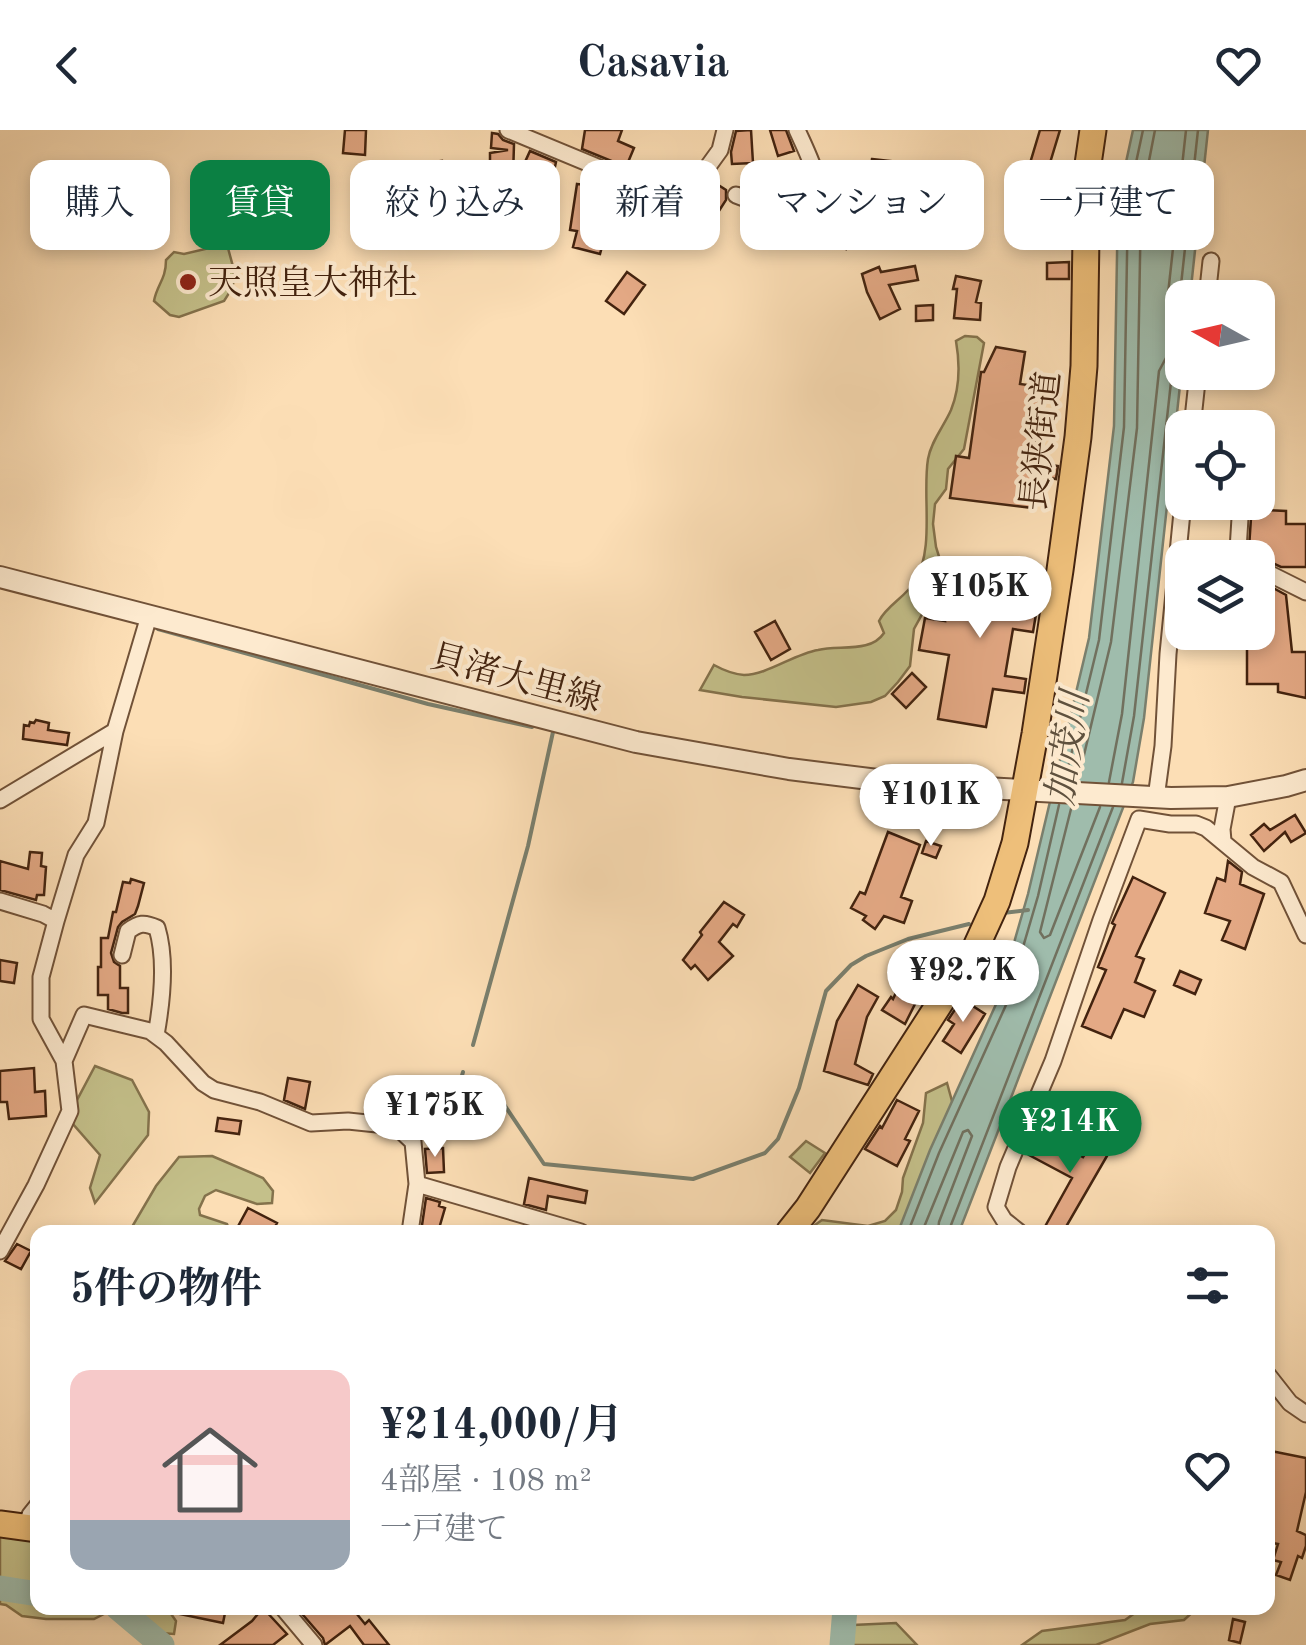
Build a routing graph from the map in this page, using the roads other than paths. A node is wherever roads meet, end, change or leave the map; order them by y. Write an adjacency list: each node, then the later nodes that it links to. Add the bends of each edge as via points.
1 (508, 130): 2 (street, via 677,200 720,150)
2 (724, 130)
3 (797, 130): 5 (street)
4 (1093, 130): 17 (main road, 長狭街道, via 1078,437 1036,734)
5 (810, 160)
6 (736, 196): 7 (street)
7 (740, 197)
8 (1211, 261): 9 (street)
9 (1208, 280)
10 (1181, 520): 19 (street, via 1163,746)
11 (1275, 576): 13 (street)
12 (0, 577): 14 (street, 貝渚大里線)
13 (1306, 592)
14 (149, 616): 15 (street); 17 (street, 貝渚大里線, via 636,742 854,778)
15 (115, 731): 20 (street); 23 (street, via 96,823 76,855)
16 (1306, 780): 18 (street, 貝渚大里線)
17 (1034, 792): 19 (street, 貝渚大里線); 31 (main road, 長狭街道, via 976,947)
18 (1228, 797): 19 (street, 貝渚大里線); 21 (street)
19 (1152, 798)
20 (0, 800)
21 (1222, 841): 24 (street, via 1281,882); 32 (street, via 1196,824 1139,819 1053,1062 1008,1166 996,1207)
22 (0, 901): 23 (street)
23 (56, 921): 27 (street, via 41,978 41,1019)
24 (1306, 935)
25 (122, 954): 26 (street, via 136,925 158,928)
26 (156, 1036): 27 (street, via 84,1015); 28 (street, via 214,1090 311,1124 396,1126 413,1142)
27 (64, 1061): 33 (street, via 70,1112)
28 (417, 1184): 29 (street); 30 (street)
29 (411, 1225)
30 (553, 1225)
31 (795, 1225)
32 (1010, 1225)
33 (0, 1251)
34 (1275, 1384): 35 (street)
35 (1306, 1414)
36 (30, 1520): 37 (main road)
37 (0, 1524)
38 (289, 1615): 39 (street)
39 (314, 1645)

